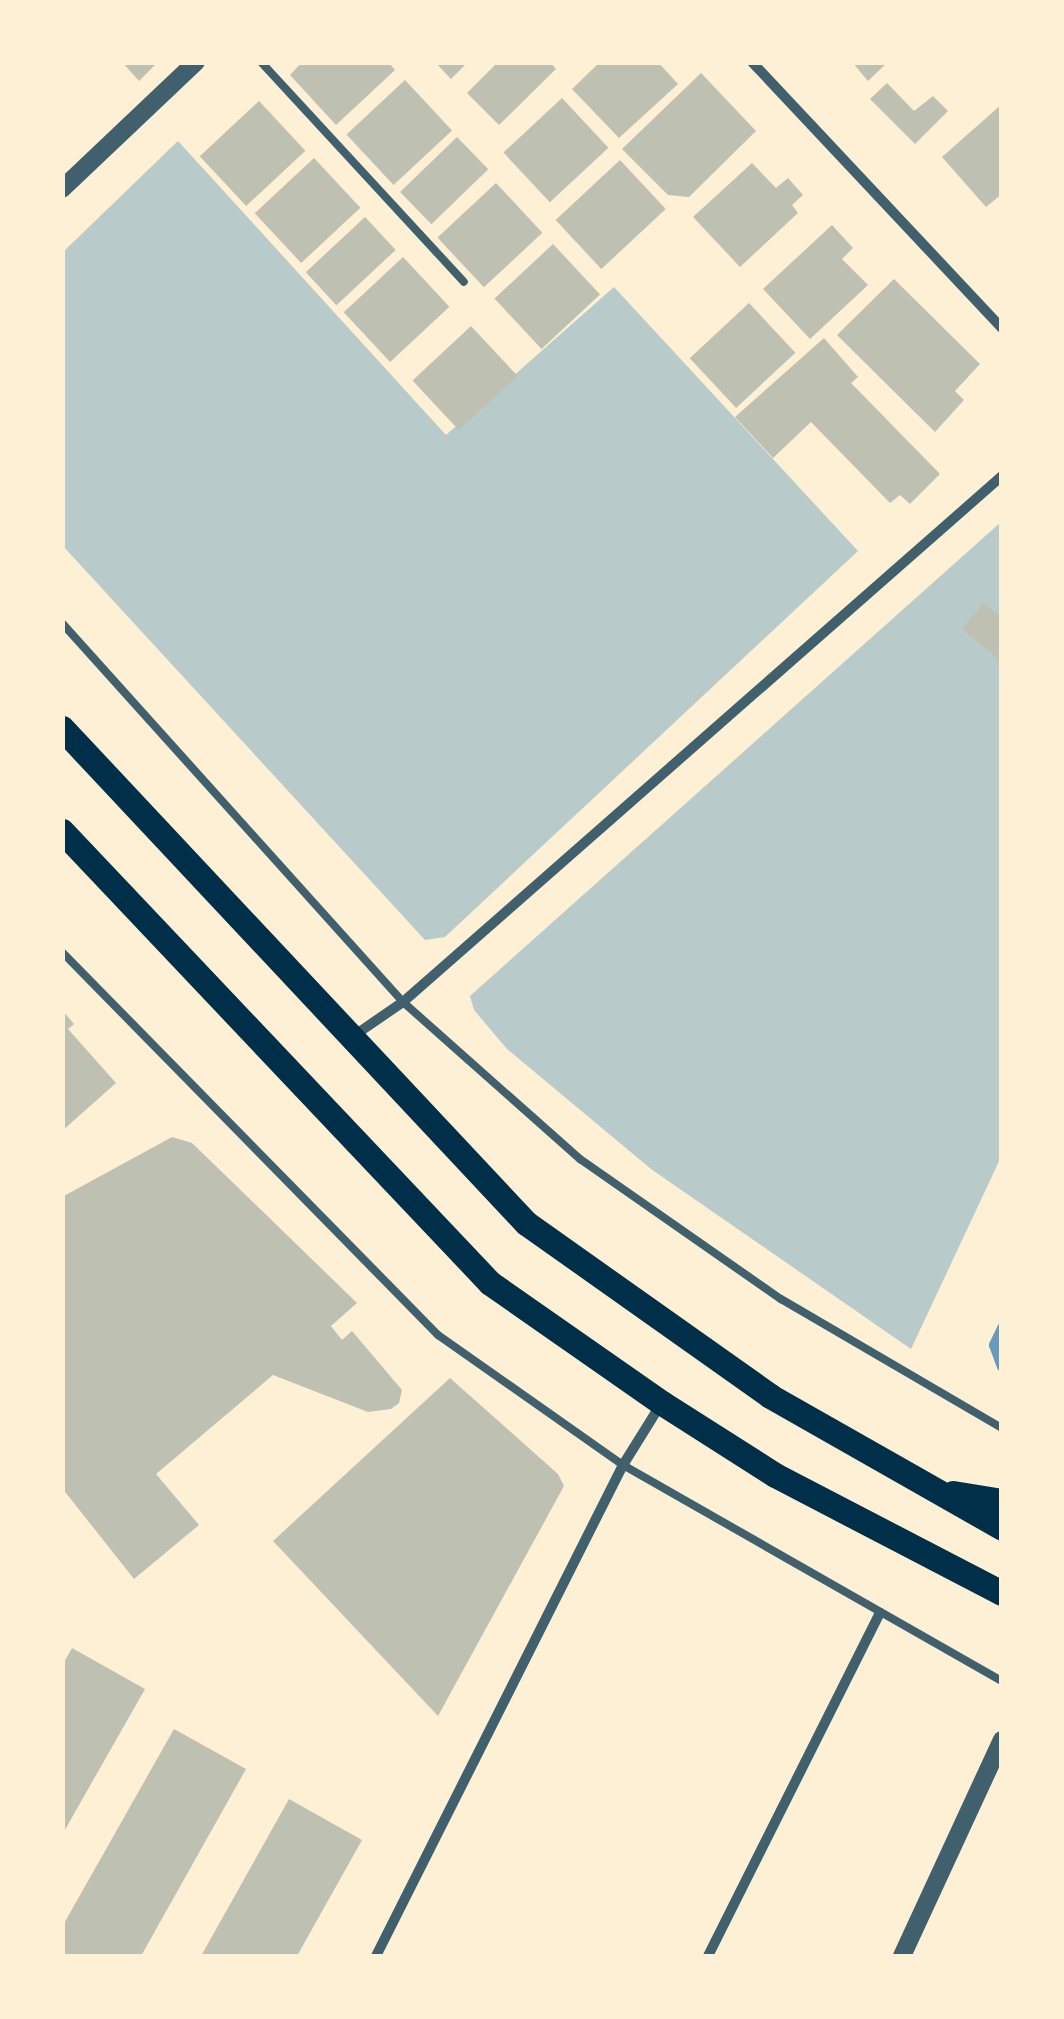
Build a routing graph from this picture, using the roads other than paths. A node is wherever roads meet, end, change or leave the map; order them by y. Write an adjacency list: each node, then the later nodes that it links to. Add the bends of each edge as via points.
1 (196, 62): 4 (street)
2 (261, 62): 5 (lane)
3 (752, 62): 6 (street)
4 (62, 189)
5 (464, 282)
6 (1002, 328)
7 (1002, 476): 12 (street)
8 (62, 623): 12 (lane)
9 (62, 728): 13 (main road)
10 (62, 831): 14 (main road, via 490,1284)
11 (62, 952): 16 (lane, via 438,1334)
12 (403, 1002): 13 (street); 15 (lane, via 580,1159 781,1299)
13 (350, 1038): 17 (main road, via 526,1223 770,1396)
14 (662, 1403): 16 (street); 20 (main road, via 776,1475)
15 (1002, 1428)
16 (622, 1465): 22 (lane); 25 (street)
17 (929, 1490): 18 (main road); 19 (main road)
18 (1002, 1501)
19 (1002, 1528)
20 (990, 1589): 21 (main road)
21 (1002, 1603)
22 (880, 1613): 23 (lane); 26 (street)
23 (1002, 1681)
24 (1002, 1740): 27 (street)
25 (376, 1956)
26 (708, 1956)
27 (902, 1956)

